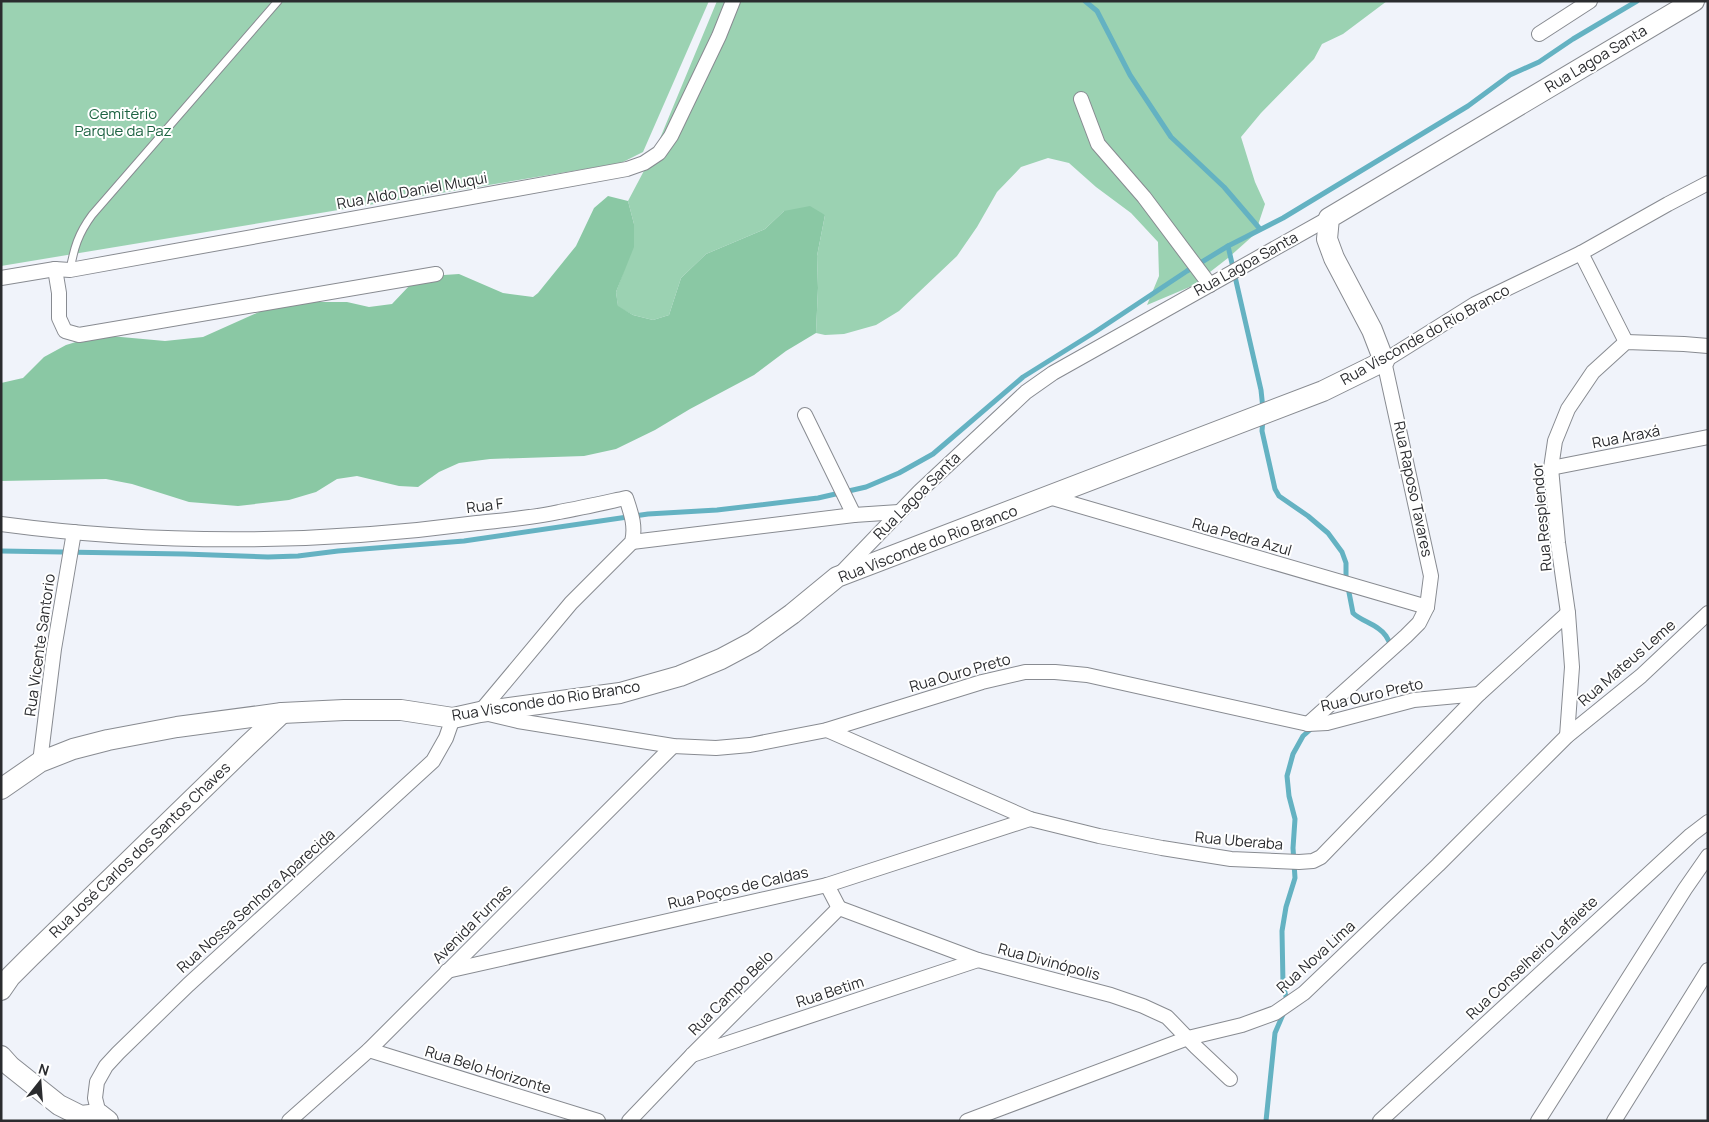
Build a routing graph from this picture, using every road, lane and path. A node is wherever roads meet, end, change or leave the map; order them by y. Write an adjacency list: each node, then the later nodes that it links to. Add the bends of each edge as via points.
1 (278, 1): 11 (lane, via 92,215 75,245)
2 (733, 1): 11 (street, Rua Aldo Daniel Muqui, via 720,36 671,136 659,153 644,163 627,169)
3 (1590, 1): 5 (street)
4 (1694, 1): 8 (street, Rua Lagoa Santa)
5 (1539, 34)
6 (1081, 99): 14 (street, via 1098,144 1144,197)
7 (1708, 183): 9 (street, Rua Visconde do Rio Branco)
8 (1329, 218): 14 (street, Rua Lagoa Santa); 17 (street, Rua Raposo Tavares, via 1327,239 1334,258 1372,330)
9 (1581, 253): 15 (street); 17 (street, Rua Visconde do Rio Branco, via 1474,304)
10 (55, 269): 11 (street, Rua Aldo Daniel Muqui); 12 (street, via 59,318 65,331 79,335); 13 (street, Rua Aldo Daniel Muqui)
11 (70, 270)
12 (436, 274)
13 (1, 278)
14 (1210, 285): 22 (street, Rua Lagoa Santa, via 1053,373 1026,392)
15 (1626, 342): 16 (street); 20 (street, Rua Resplendor, via 1593,372 1568,409 1555,441)
16 (1708, 346)
17 (1384, 361): 21 (street, Rua Visconde do Rio Branco, via 1314,395); 28 (street, Rua Raposo Tavares, via 1431,576)
18 (805, 415): 23 (street)
19 (1708, 437): 20 (street, Rua Araxá)
20 (1551, 468): 30 (street, Rua Resplendor)
21 (1049, 497): 27 (street, Rua Visconde do Rio Branco); 28 (street, Rua Pedra Azul)
22 (899, 512): 23 (street); 27 (street, Rua Lagoa Santa)
23 (854, 515): 26 (street)
24 (1, 524): 25 (street)
25 (74, 532): 26 (street, Rua F, via 204,539 334,537 442,528 548,514 626,498 634,525); 39 (street, Rua Vicente Santorio, via 54,648)
26 (632, 542): 32 (street, via 571,603)
27 (837, 577): 32 (street, Rua Visconde do Rio Branco, via 753,642 680,676 620,692)
28 (1427, 607): 35 (street, Rua Raposo Tavares, via 1419,623 1406,636)
29 (1708, 612): 37 (street, Rua Mateus Leme, via 1641,676)
30 (1568, 613): 31 (street, Rua Uberaba); 37 (street, Rua Resplendor, via 1572,667)
31 (1479, 694): 35 (street, Rua Ouro Preto, via 1414,700); 41 (street, Rua Uberaba, via 1321,858 1313,861 1231,859 1099,836)
32 (480, 712): 34 (street, Rua Visconde do Rio Branco); 38 (street, Rua Ouro Preto)
33 (282, 713): 34 (street, Rua Visconde do Rio Branco, via 401,710); 39 (street, Rua Visconde do Rio Branco, via 108,740); 49 (street, Rua José Carlos dos Santos Chaves, via 30,957)
34 (454, 718): 55 (street, Rua Nossa Senhora Aparecida, via 433,761 188,984 106,1066 97,1082 95,1098)
35 (1308, 724): 36 (street, Rua Ouro Preto, via 1087,675 1025,672)
36 (827, 730): 38 (street, Rua Ouro Preto, via 750,745 716,748); 41 (street, Rua Uberaba)
37 (1567, 736): 50 (street, Rua Nova Lima, via 1304,993 1276,1013)
38 (673, 746): 48 (street, Avenida Furnas)
39 (40, 762): 40 (street, Rua Visconde do Rio Branco)
40 (1, 789)
41 (1030, 819): 44 (street, Rua Poços de Caldas)
42 (1708, 822): 60 (street, Rua Conselheiro Lafaiete)
43 (1708, 856): 61 (street)
44 (827, 885): 45 (street); 48 (street, Rua Poços de Caldas)
45 (839, 908): 46 (street, Rua Divinópolis); 52 (street, Rua Campo Belo)
46 (978, 960): 50 (street, Rua Divinópolis, via 1111,994 1167,1016); 52 (street, Rua Betim)
47 (1708, 970): 62 (street)
48 (447, 971): 51 (street, Avenida Furnas)
49 (1, 990)
50 (1188, 1038): 54 (street, Rua Divinópolis); 59 (street, Rua Nova Lima)
51 (369, 1050): 56 (street, Avenida Furnas); 57 (street, Rua Belo Horizonte)
52 (692, 1055): 58 (street, Rua Campo Belo)
53 (1, 1056): 55 (street, via 59,1105 81,1116)
54 (1230, 1079)
55 (103, 1117)
56 (289, 1121)
57 (598, 1121)
58 (629, 1121)
59 (967, 1121)
60 (1380, 1121)
61 (1538, 1121)
62 (1614, 1121)

